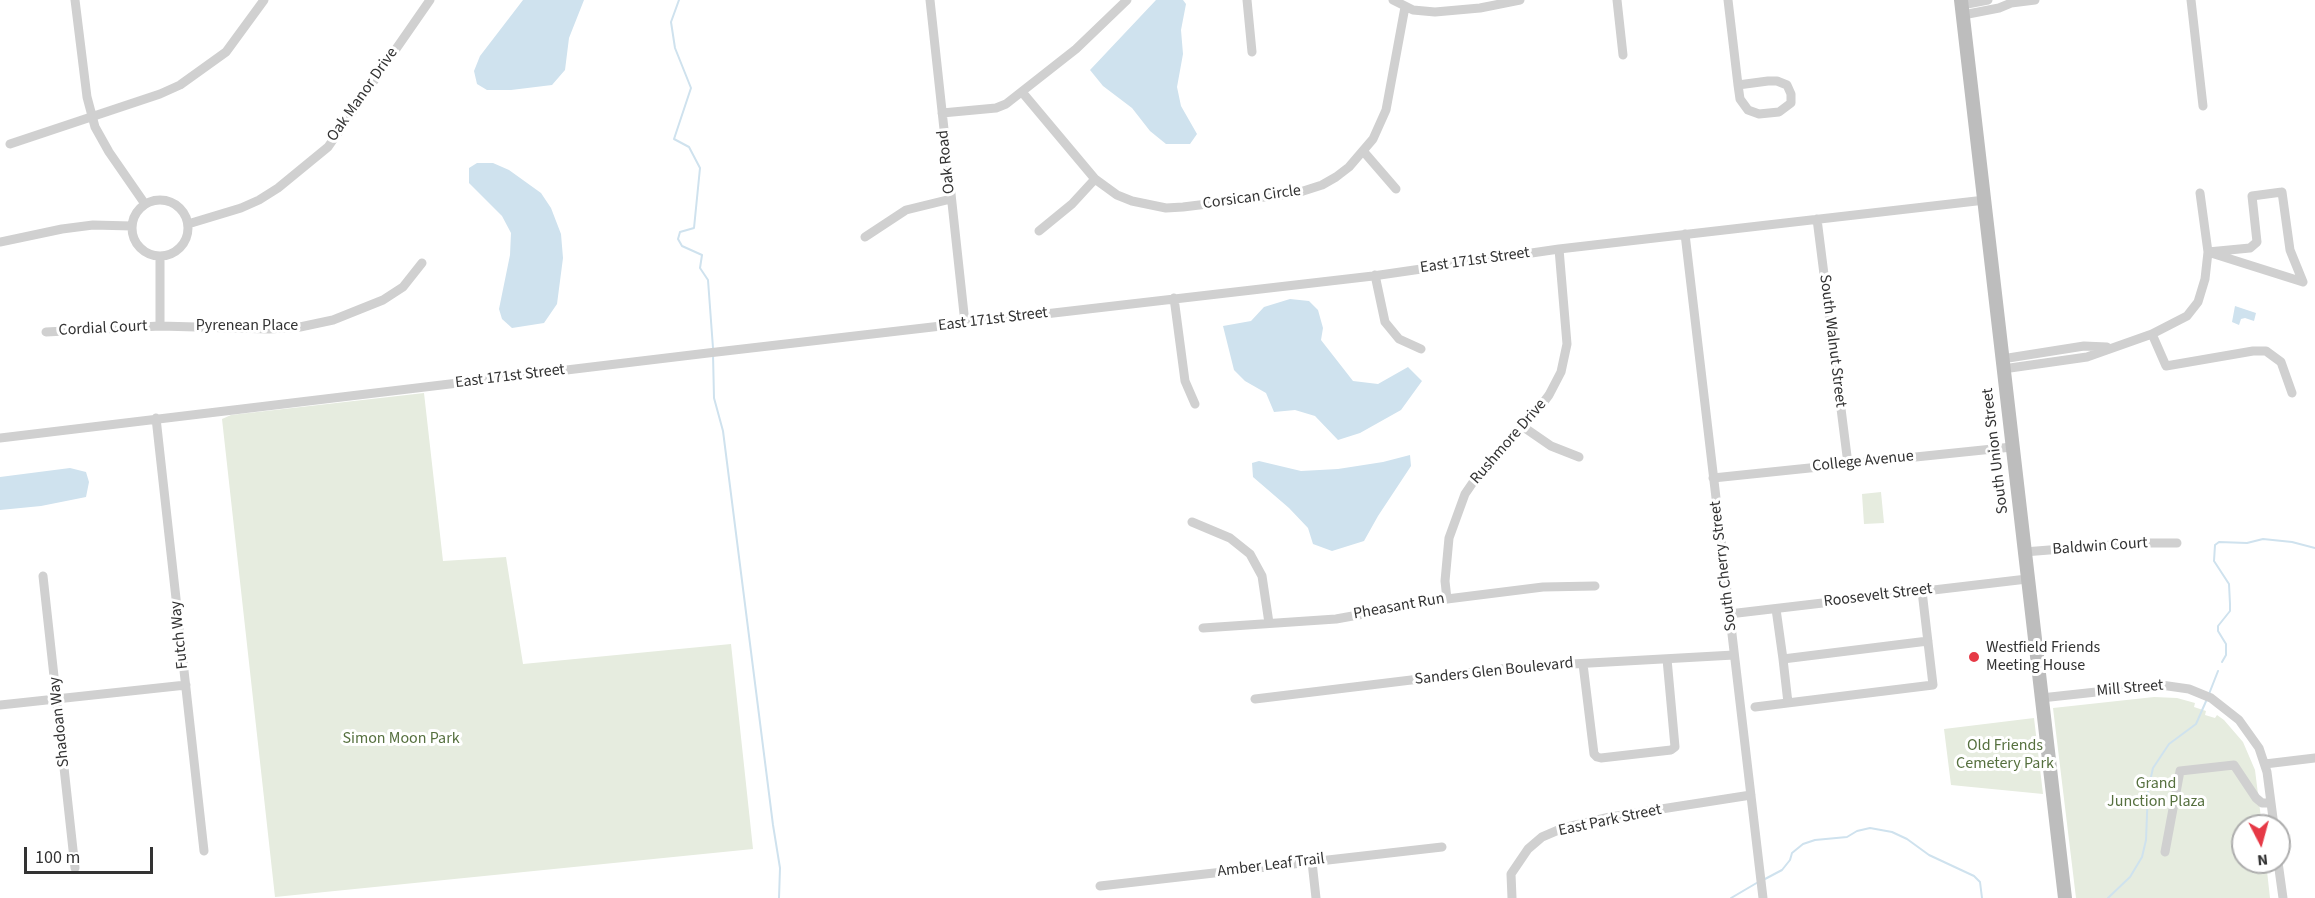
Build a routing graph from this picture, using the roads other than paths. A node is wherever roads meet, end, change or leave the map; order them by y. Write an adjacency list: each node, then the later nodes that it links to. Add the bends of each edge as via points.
1 (75, 0): 23 (street)
2 (264, 0): 23 (street, via 226,52 202,71 160,94)
3 (430, 0): 33 (street, Oak Manor Drive, via 328,147 258,200)
4 (930, 0): 22 (street, Oak Road)
5 (1127, 0): 20 (street, via 1076,49)
6 (1247, 0): 17 (street)
7 (1393, 0): 15 (street)
8 (1520, 0): 15 (street, via 1443,12)
9 (1617, 0): 18 (street)
10 (1728, 0): 19 (street)
11 (1988, 0): 16 (street)
12 (2035, 0): 14 (street)
13 (2191, 0): 21 (street)
14 (2006, 2): 16 (street, via 1999,8)
15 (1405, 7): 25 (street, Corsican Circle, via 1386,110)
16 (1962, 7): 30 (street, South Union Street)
17 (1252, 52)
18 (1623, 55)
19 (1738, 85): 19 (street, via 1743,105 1754,113 1779,112 1791,103 1790,90 1782,82)
20 (1022, 92): 22 (street, via 996,108); 26 (street, Corsican Circle)
21 (2203, 106)
22 (942, 113): 29 (street, Oak Road)
23 (92, 116): 24 (street); 31 (street, via 109,152)
24 (10, 144)
25 (1364, 152): 26 (street, Corsican Circle, via 1336,177 1308,190 1183,207 1132,201); 27 (street)
26 (1095, 179): 35 (street)
27 (1396, 189)
28 (2200, 194): 40 (street)
29 (951, 199): 37 (street, via 906,210); 45 (street, Oak Road)
30 (1985, 200): 32 (street, East 171st Street); 50 (street, South Union Street)
31 (145, 204): 33 (street, via 160,199 176,204); 34 (street, via 134,216)
32 (1817, 219): 36 (street, East 171st Street); 58 (street, South Walnut Street)
33 (188, 224): 41 (street, via 182,246)
34 (132, 226): 38 (street, via 93,225); 41 (street, via 139,246)
35 (1039, 231)
36 (1685, 234): 39 (street, East 171st Street); 59 (street, South Cherry Street)
37 (865, 237)
38 (0, 242)
39 (1559, 249): 43 (street, East 171st Street); 54 (street, Rushmore Drive, via 1567,327 1565,359 1549,395)
40 (2208, 252): 40 (street, via 2250,248 2257,242 2252,196 2282,192 2290,250 2303,282); 48 (street, via 2198,302 2187,316)
41 (160, 256): 46 (street)
42 (422, 263): 46 (street, Pyrenean Place, via 403,287 383,300 333,320 269,329)
43 (1375, 275): 44 (street, East 171st Street); 49 (street, via 1385,322 1398,339)
44 (1174, 298): 45 (street, East 171st Street); 52 (street, via 1185,381)
45 (965, 323): 53 (street, East 171st Street)
46 (160, 326): 47 (street, Cordial Court)
47 (46, 332)
48 (2152, 334): 50 (street, via 2112,347 2084,346); 51 (street, via 2166,366 2266,351 2281,362)
49 (1421, 350)
50 (2002, 364): 56 (street, South Union Street)
51 (2292, 393)
52 (1194, 404)
53 (156, 418): 55 (street, East 171st Street); 77 (street, Futch Way)
54 (1522, 426): 57 (street, via 1551,446); 67 (street, Rushmore Drive, via 1478,475 1457,511 1446,552)
55 (0, 438)
56 (2012, 447): 58 (street, College Avenue); 62 (street, South Union Street)
57 (1578, 457)
58 (1848, 464): 59 (street, College Avenue)
59 (1713, 478): 69 (street, South Cherry Street)
60 (1192, 522): 70 (street, via 1230,538 1250,554 1262,576)
61 (2177, 543): 62 (street, Baldwin Court)
62 (2024, 552): 64 (street, South Union Street)
63 (43, 576): 79 (street, Shadoan Way)
64 (2027, 579): 66 (street, Roosevelt Street); 78 (street, South Union Street)
65 (1594, 586): 67 (street, Pheasant Run, via 1543,587)
66 (1922, 591): 68 (street, Roosevelt Street); 72 (street)
67 (1447, 598): 70 (street, Pheasant Run, via 1336,619)
68 (1776, 609): 69 (street, Roosevelt Street); 75 (street)
69 (1729, 614): 73 (street, South Cherry Street)
70 (1269, 623): 71 (street, Pheasant Run)
71 (1203, 628)
72 (1928, 641): 75 (street); 81 (street, via 1933,685)
73 (1734, 655): 74 (street, Sanders Glen Boulevard); 86 (street, South Cherry Street)
74 (1667, 659): 76 (street, Sanders Glen Boulevard); 76 (street, via 1675,747 1601,758 1594,754)
75 (1783, 659): 81 (street)
76 (1583, 664): 80 (street, Sanders Glen Boulevard, via 1518,667)
77 (186, 685): 79 (street); 90 (street, Futch Way)
78 (2041, 698): 85 (street, Mill Street, via 2156,685 2195,691 2227,708 2248,730); 99 (street, South Union Street)
79 (57, 699): 82 (street); 93 (street, Shadoan Way)
80 (1254, 699)
81 (1788, 703): 83 (street)
82 (0, 705)
83 (1755, 707)
84 (2315, 758): 85 (street)
85 (2265, 764): 87 (street, Mill Street)
86 (1750, 795): 97 (street, East Park Street, via 1610,817 1542,837 1528,849 1511,874); 98 (street, South Cherry Street)
87 (2271, 803): 88 (street, Mill Street); 91 (street, via 2262,803 2255,796 2234,765 2180,771)
88 (2272, 814)
89 (1442, 847): 92 (street, Amber Leaf Trail)
90 (204, 851)
91 (2165, 852)
92 (1312, 862): 95 (street, Amber Leaf Trail); 96 (street)
93 (75, 868)
94 (2280, 874): 100 (street)
95 (1100, 886)
96 (1316, 898)
97 (1512, 898)
98 (1762, 898)
99 (2065, 898)
100 (2283, 898)

